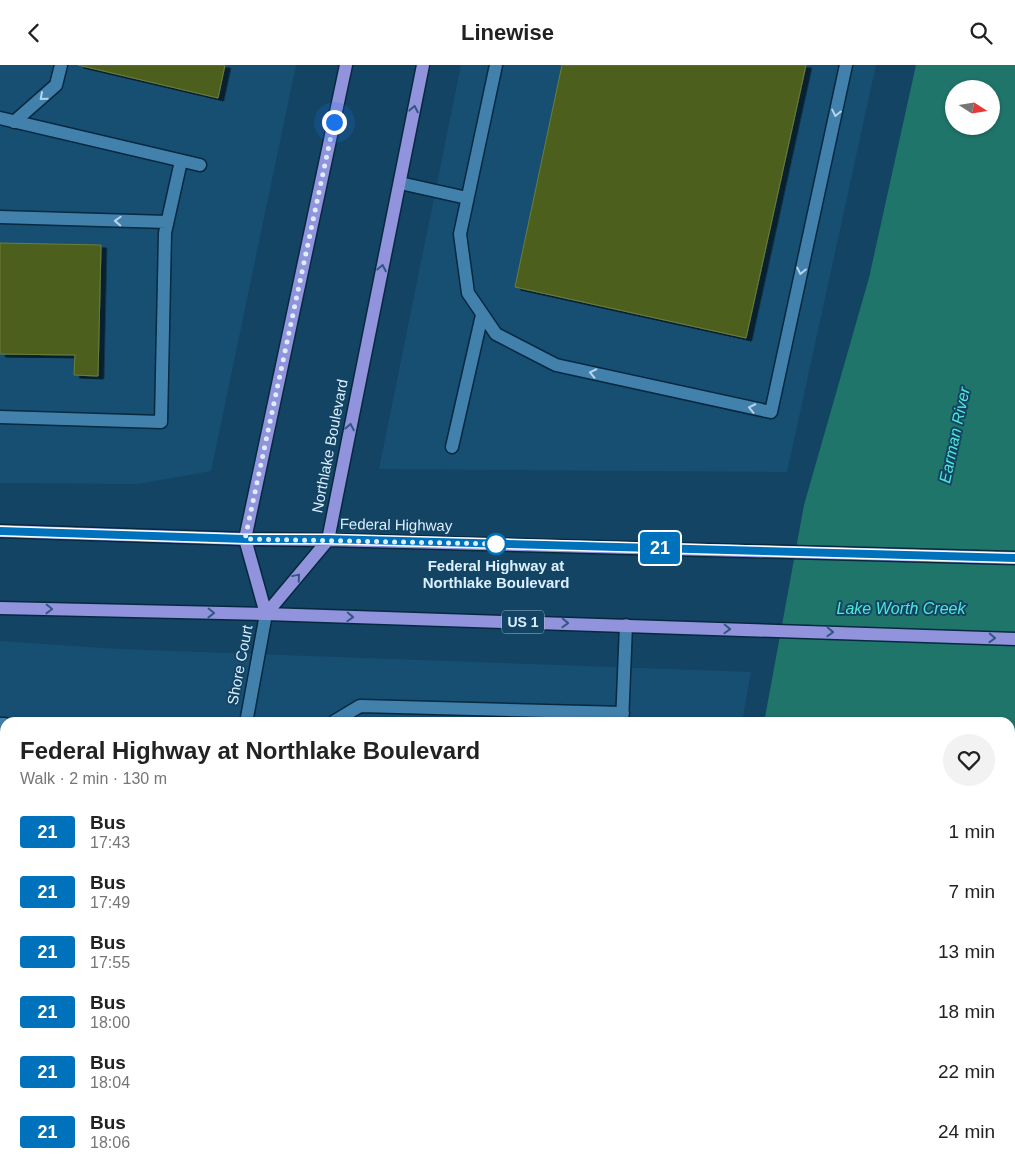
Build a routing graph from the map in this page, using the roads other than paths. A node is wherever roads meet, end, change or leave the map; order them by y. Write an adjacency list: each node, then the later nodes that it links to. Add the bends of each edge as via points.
1 (61, 65): 7 (street, one-way to 7, via 56,85)
2 (346, 65): 18 (main road)
3 (423, 65): 10 (main road, Northlake Boulevard, one-way to 3)
4 (496, 65): 11 (street)
5 (846, 65): 14 (street, one-way to 14, via 771,412 556,365 496,334)
6 (0, 118): 7 (street)
7 (14, 122): 8 (street)
8 (181, 161): 9 (street); 13 (street)
9 (200, 165)
10 (400, 183): 11 (street); 19 (main road, Northlake Boulevard, one-way to 10)
11 (467, 198): 14 (street, via 460,234 468,293)
12 (0, 217): 13 (street, one-way to 12)
13 (167, 222): 15 (street, via 160,422)
14 (482, 315): 16 (street)
15 (0, 417)
16 (452, 447)
17 (0, 531): 18 (main road, Federal Highway)
18 (245, 539): 19 (main road, Federal Highway); 22 (main road)
19 (328, 539): 20 (main road, Federal Highway); 22 (main road, Northlake Boulevard, one-way to 19)
20 (1015, 558)
21 (0, 608): 22 (main road, US 1, one-way to 22)
22 (266, 614): 23 (main road, US 1, one-way to 23); 25 (street, Shore Court)
23 (626, 625): 24 (main road, US 1, one-way to 24); 28 (street)
24 (1015, 639)
25 (247, 717)
26 (342, 717): 27 (street, via 360,706)
27 (601, 717)
28 (623, 717)

